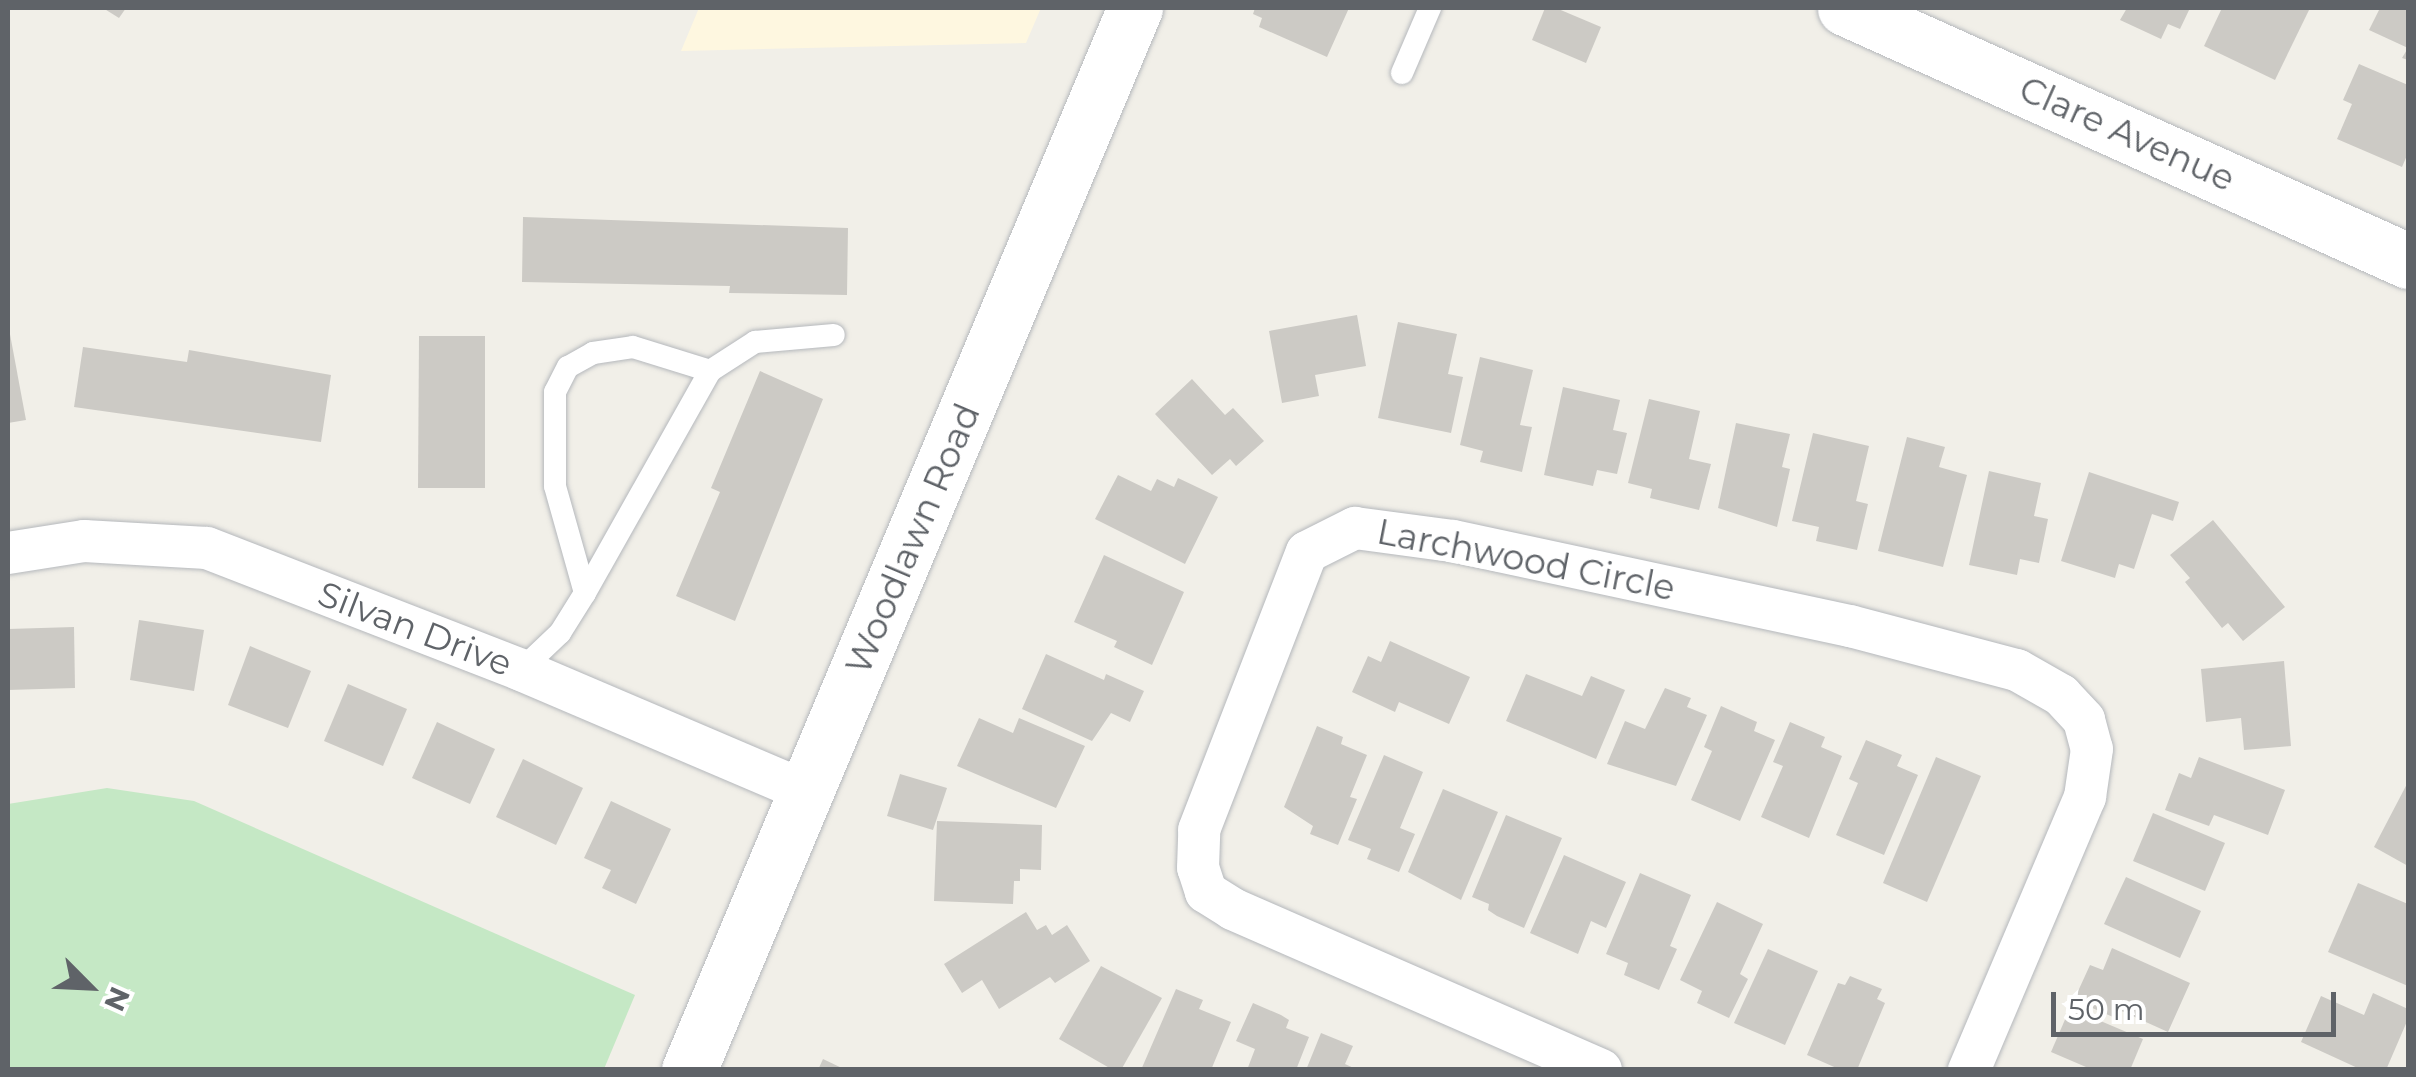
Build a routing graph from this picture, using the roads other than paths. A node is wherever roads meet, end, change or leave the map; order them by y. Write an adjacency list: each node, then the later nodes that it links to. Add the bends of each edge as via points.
1 (1135, 8): 11 (main road, Woodlawn Road)
2 (1430, 8): 4 (lane)
3 (1845, 8): 5 (main road, Clare Avenue)
4 (1402, 73)
5 (2408, 261)
6 (834, 335): 7 (lane, via 755,342)
7 (710, 371): 9 (lane); 9 (lane, via 633,348 593,353 568,366 556,392 555,486)
8 (8, 553): 10 (street, Silvan Drive, via 84,540 206,548)
9 (586, 593): 10 (lane, via 560,632)
10 (521, 670): 11 (street, Silvan Drive)
11 (807, 792): 12 (main road, Woodlawn Road)
12 (689, 1070)
13 (1601, 1070): 14 (street, Larchwood Circle, via 1206,892 1198,868 1199,830 1307,552 1355,528 1453,541 1850,626 2017,670 2061,695 2084,720 2092,749 2084,796)
14 (1968, 1070)

